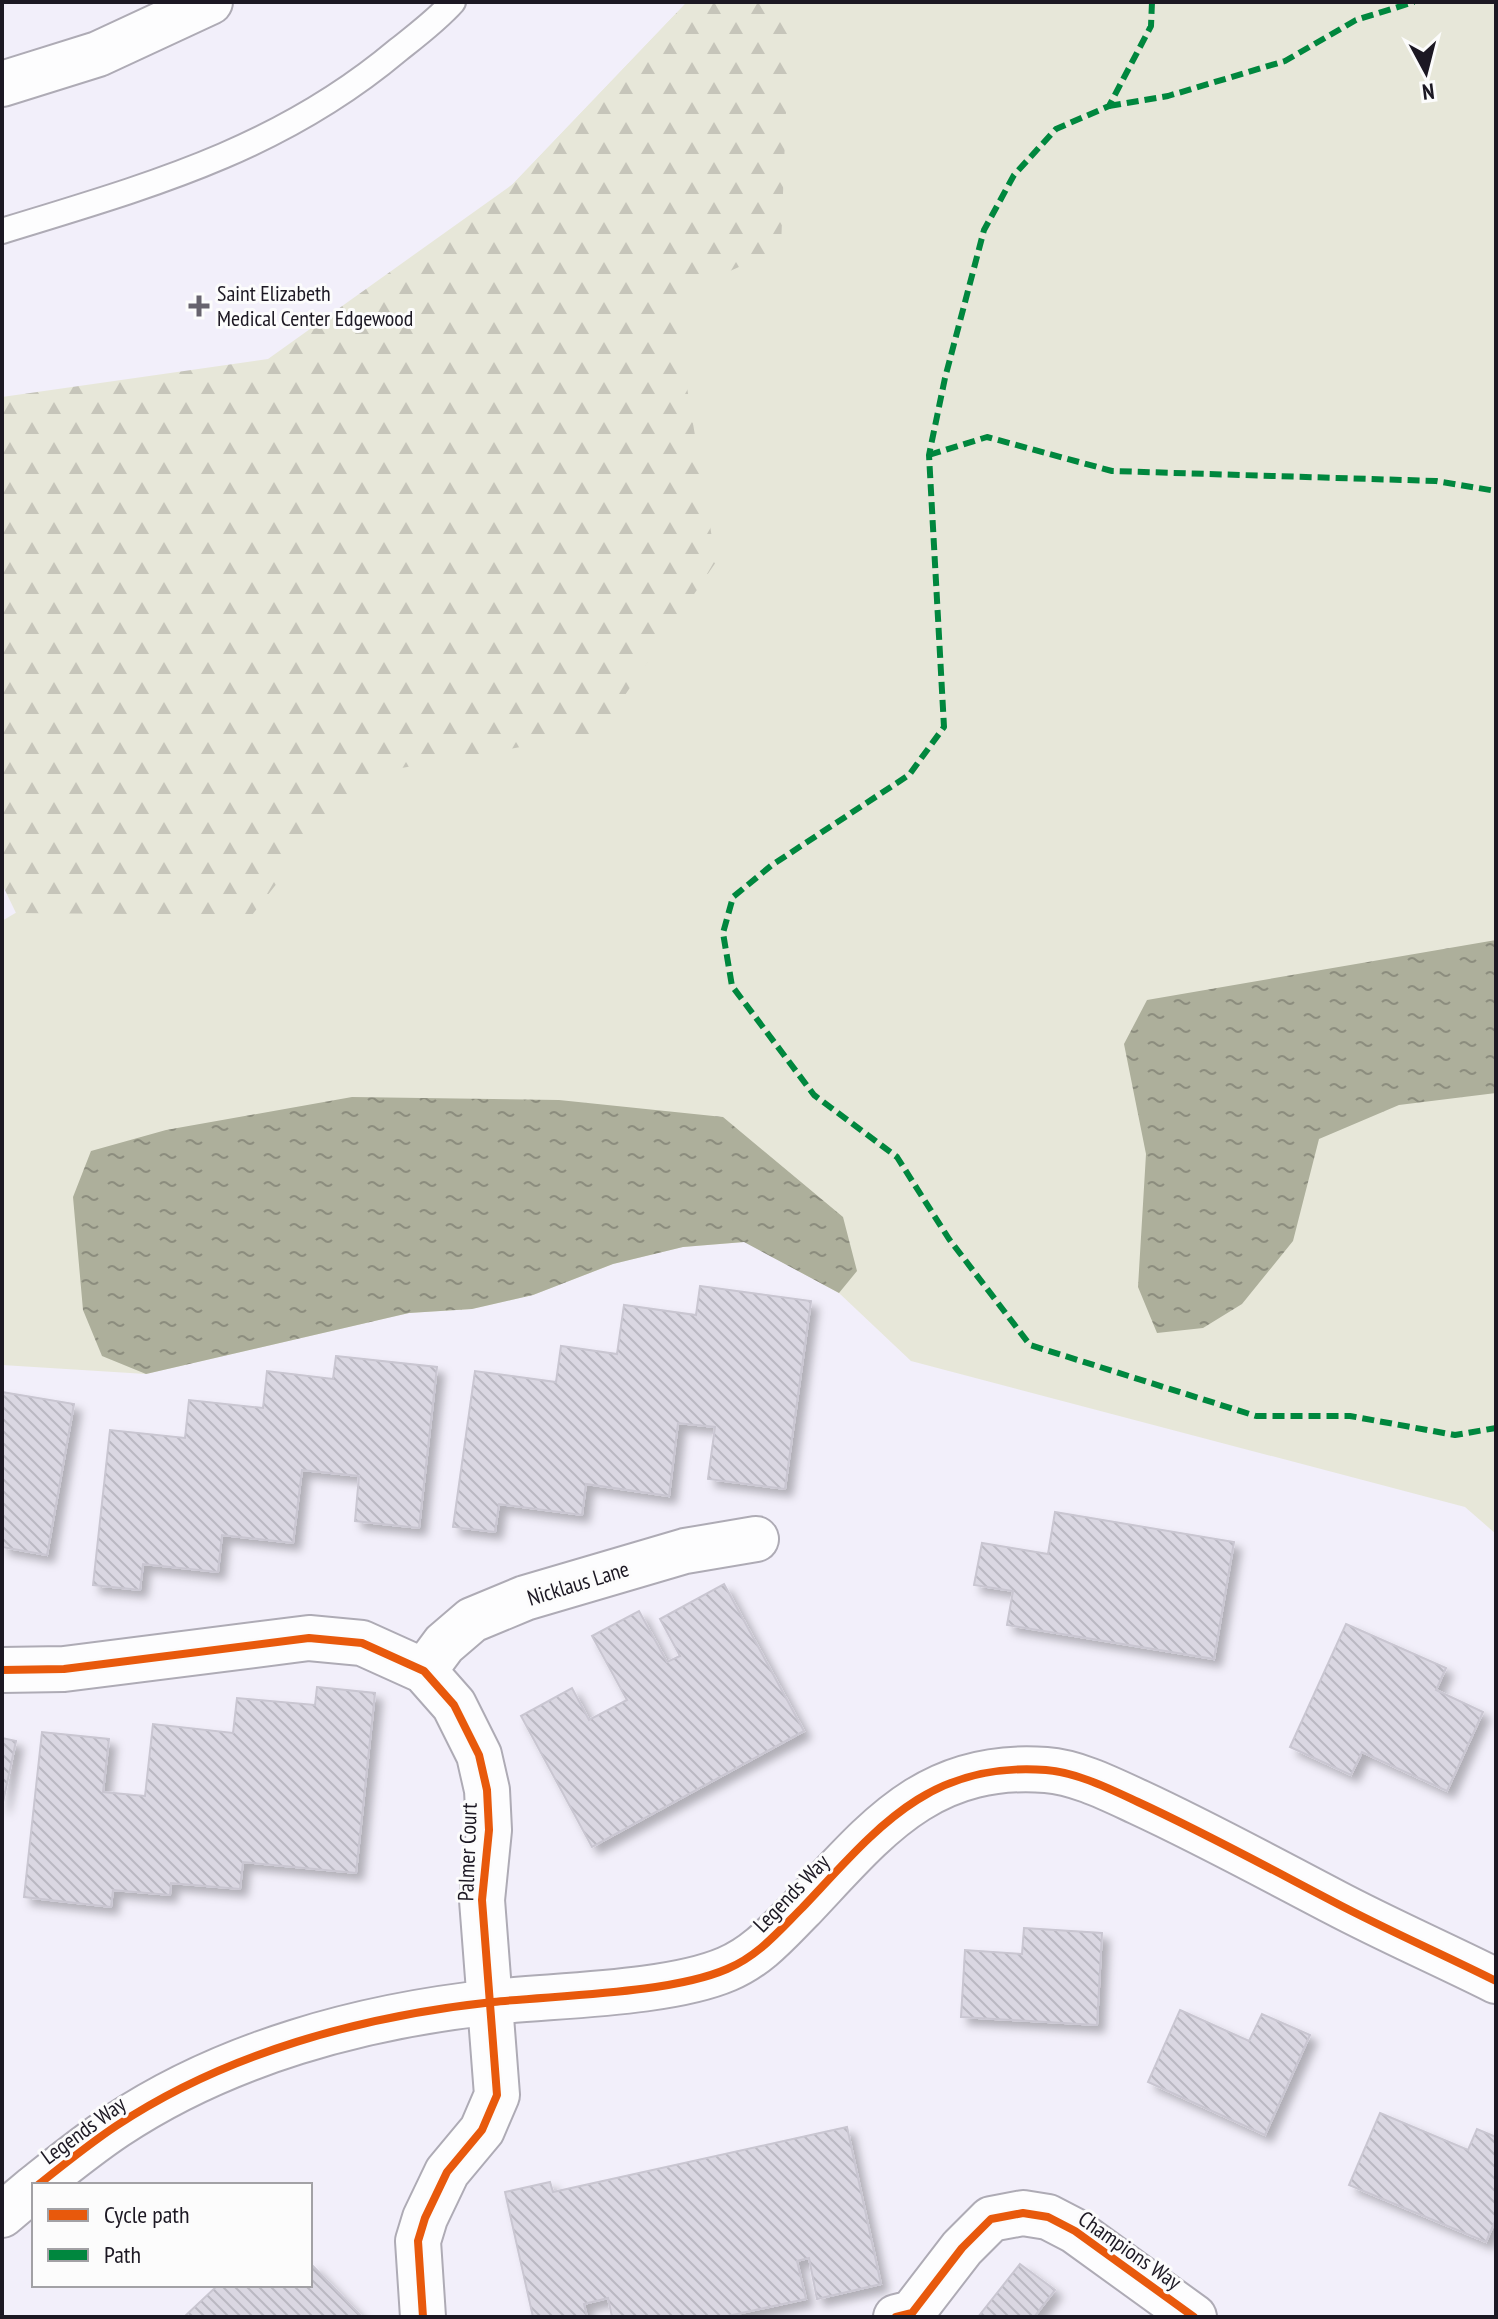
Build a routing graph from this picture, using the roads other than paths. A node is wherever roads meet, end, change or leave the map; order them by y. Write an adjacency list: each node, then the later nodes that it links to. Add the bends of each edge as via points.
1 (210, 2): 3 (street, via 98,54)
2 (451, 3): 4 (lane, via 356,85 251,147 166,181)
3 (2, 84)
4 (2, 231)
5 (756, 1539): 7 (street, Nicklaus Lane, via 685,1551 525,1598 472,1620)
6 (2, 1670): 7 (street, Palmer Court, via 64,1669 309,1638 362,1643)
7 (424, 1671): 9 (street, Palmer Court, via 454,1705 479,1755 487,1790 482,1900)
8 (1496, 1981): 9 (street, Legends Way, via 1107,1788 1049,1770 993,1771 923,1792 888,1817 760,1951 724,1971 657,1985)
9 (488, 2003): 10 (street, Legends Way, via 406,2014 237,2063 114,2126); 13 (street, Palmer Court, via 497,2095 482,2130 447,2172 425,2218 418,2241)
10 (40, 2183)
11 (32, 2189): 12 (street, Legends Way)
12 (2, 2215)
13 (423, 2317)
14 (896, 2317): 15 (street, Champions Way, via 912,2313 991,2219 1023,2213 1048,2217 1075,2231)
15 (1194, 2317)

